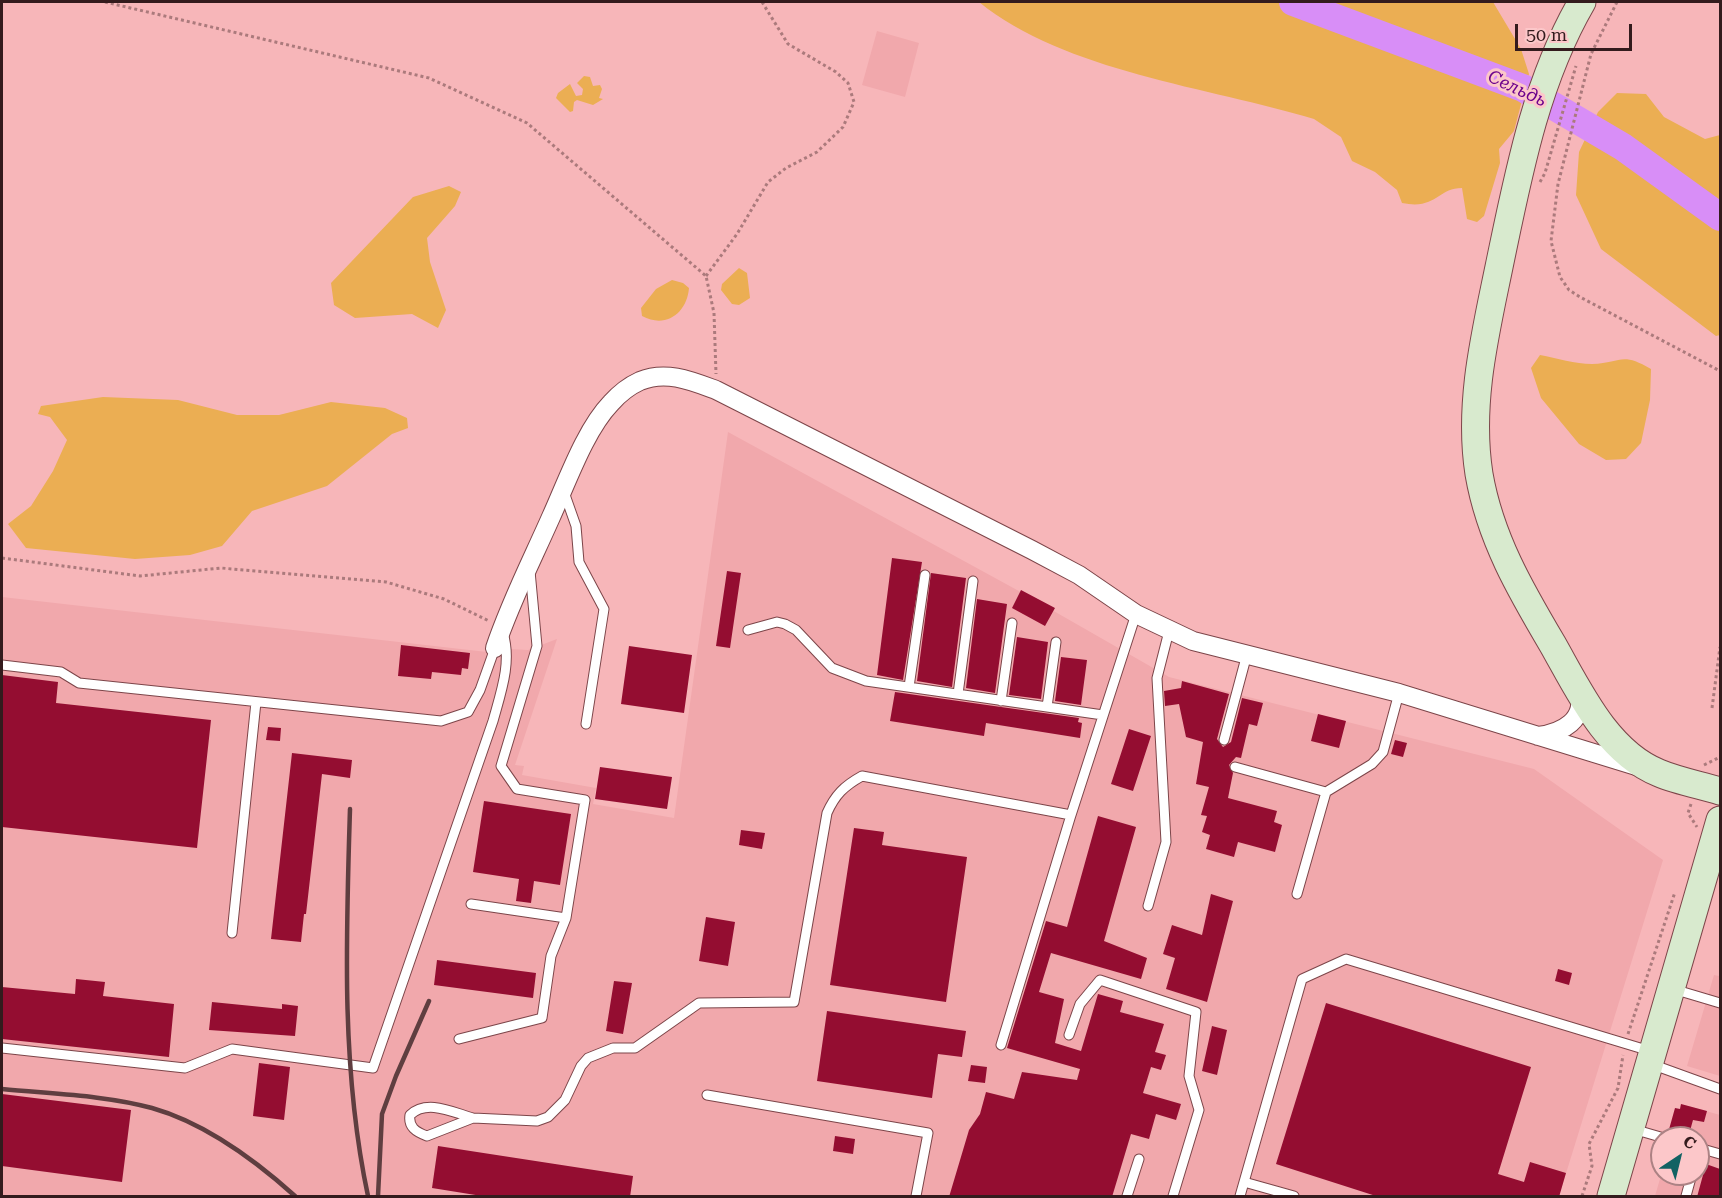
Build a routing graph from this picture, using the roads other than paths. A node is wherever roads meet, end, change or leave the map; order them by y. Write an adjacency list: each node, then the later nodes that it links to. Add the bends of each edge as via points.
1 (1582, 2): 16 (main road, via 1568,54 1544,81 1533,169 1482,350 1476,392 1476,446 1488,515 1503,555)
2 (564, 489): 3 (street); 6 (street, via 592,430 628,387 660,376 685,378 716,390 1079,575); 23 (lane, via 576,526 579,562 604,609)
3 (530, 566): 8 (street); 35 (lane, via 537,646 501,766 517,789 585,800)
4 (925, 575): 15 (lane)
5 (973, 581): 18 (lane)
6 (1136, 614): 10 (street); 22 (lane)
7 (1012, 623): 19 (lane)
8 (502, 628): 12 (street); 42 (lane, via 508,649 504,683 493,721 373,1068 232,1049 185,1068)
9 (748, 630): 15 (lane, via 777,622 785,624 796,630 831,668 866,681)
10 (1169, 631): 13 (street); 34 (lane, via 1157,678 1166,842)
11 (1056, 642): 21 (lane)
12 (495, 648): 20 (lane, via 468,712 441,721)
13 (1247, 654): 17 (street); 25 (lane)
14 (2, 665): 20 (lane, via 61,672 79,683)
15 (909, 687): 18 (lane)
16 (1578, 690): 24 (street, via 1582,701 1569,726 1557,734); 27 (main road, via 1611,737)
17 (1399, 693): 24 (street); 29 (lane, via 1383,752 1372,764)
18 (958, 694): 19 (lane)
19 (1001, 701): 21 (lane)
20 (256, 702): 36 (lane)
21 (1047, 708): 22 (lane)
22 (1102, 716): 30 (lane)
23 (586, 724)
24 (1536, 736): 27 (street)
25 (1224, 741)
26 (1235, 767): 29 (lane)
27 (1658, 773): 28 (main road)
28 (1709, 788)
29 (1326, 792): 32 (lane)
30 (1071, 814): 41 (lane); 46 (lane, via 862,776 835,796 827,813 794,1002 699,1003 635,1048 613,1048 588,1058 565,1100 548,1117 537,1121)
31 (1709, 824): 37 (main road)
32 (1297, 894)
33 (471, 904): 35 (lane)
34 (1148, 906)
35 (566, 918): 40 (lane, via 551,956 542,1018)
36 (232, 933)
37 (1671, 989): 38 (lane); 43 (main road)
38 (1720, 1003)
39 (1070, 1035): 53 (lane, via 1080,1004 1100,981 1196,1012 1189,1076 1199,1110)
40 (459, 1039)
41 (1001, 1045)
42 (2, 1048)
43 (1650, 1058): 44 (lane); 47 (main road); 50 (lane, via 1625,1043 1346,959 1302,979)
44 (1720, 1089)
45 (707, 1095): 51 (lane, via 928,1133)
46 (473, 1118): 46 (lane, via 427,1136 412,1128 409,1121 417,1108 428,1106)
47 (1630, 1128): 48 (lane); 56 (main road)
48 (1650, 1134)
49 (1139, 1159): 52 (lane)
50 (1244, 1182): 54 (lane); 55 (lane)
51 (916, 1197)
52 (1127, 1197)
53 (1173, 1197)
54 (1240, 1197)
55 (1294, 1197)
56 (1611, 1197)

